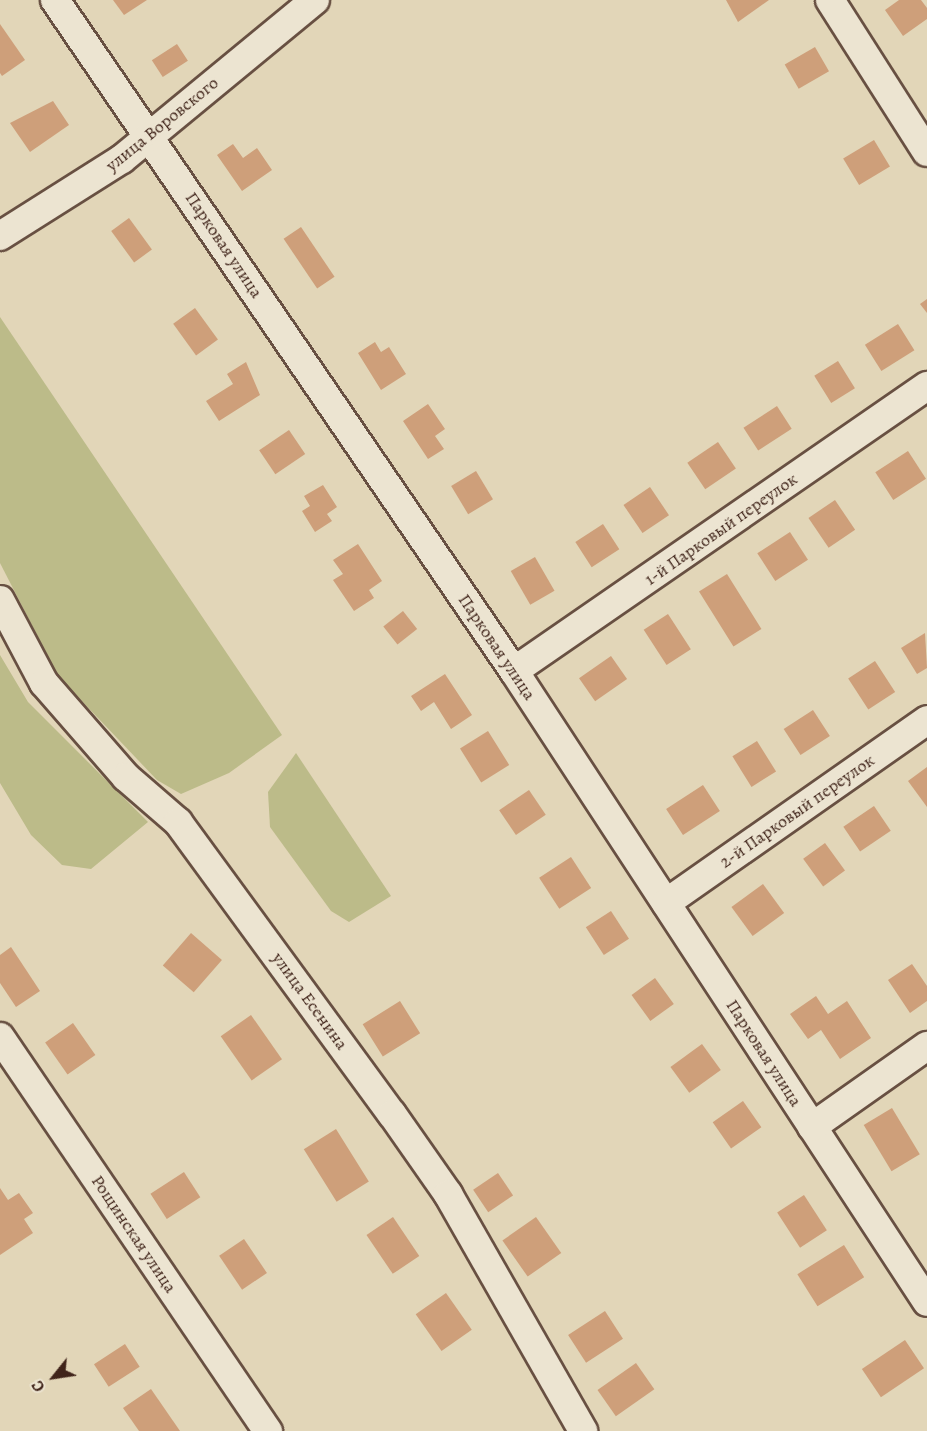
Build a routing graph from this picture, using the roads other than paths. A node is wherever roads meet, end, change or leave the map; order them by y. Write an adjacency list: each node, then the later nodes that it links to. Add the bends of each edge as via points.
1 (55, 0): 4 (street, Парковая улица)
2 (315, 0): 4 (street, улица Воровского)
3 (830, 0): 5 (street)
4 (148, 135): 6 (street, улица Воровского, via 122,159); 9 (street, Парковая улица)
5 (927, 152)
6 (0, 236)
7 (927, 386): 9 (street, 1-й Парковый переулок)
8 (0, 600): 17 (street, улица Есенина, via 44,683 126,777 178,822 448,1194)
9 (514, 671): 11 (street, Парковая улица)
10 (927, 720): 11 (street, 2-й Парковый переулок)
11 (666, 903): 14 (street, Парковая улица)
12 (0, 1037): 16 (street, Рощинская улица)
13 (927, 1046): 14 (street)
14 (812, 1127): 15 (street, Парковая улица)
15 (927, 1302)
16 (268, 1431)
17 (583, 1431)

